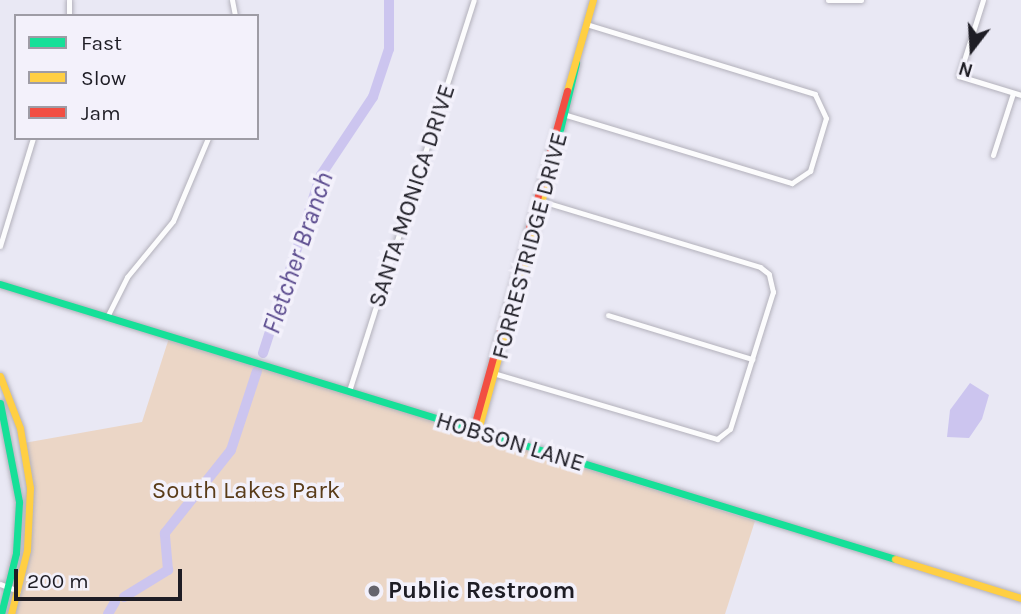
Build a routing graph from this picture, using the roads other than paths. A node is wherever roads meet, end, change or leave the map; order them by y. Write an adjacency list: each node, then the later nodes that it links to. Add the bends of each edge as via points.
1 (474, 0): 21 (street, SANTA MONICA DRIVE)
2 (593, 0): 6 (street, FORRESTRIDGE DRIVE)
3 (828, 0): 4 (street)
4 (861, 0)
5 (983, 0): 7 (street, via 959,76)
6 (584, 24): 9 (street, FORRESTRIDGE DRIVE); 9 (street, via 815,94 826,118 810,171 792,183)
7 (1013, 93): 8 (street); 12 (street)
8 (1021, 95)
9 (563, 114): 13 (street, FORRESTRIDGE DRIVE)
10 (32, 140): 14 (street)
11 (207, 140): 17 (street, via 174,219 127,277)
12 (993, 155)
13 (542, 201): 18 (street, via 765,270 773,292); 19 (street, FORRESTRIDGE DRIVE)
14 (0, 246)
15 (0, 284): 17 (street, HOBSON LANE)
16 (608, 315): 18 (street)
17 (107, 317): 21 (street, HOBSON LANE)
18 (752, 359): 19 (street, via 730,429 717,439)
19 (493, 373): 23 (street, FORRESTRIDGE DRIVE)
20 (0, 376): 26 (street, via 20,428 30,488)
21 (349, 391): 23 (street, HOBSON LANE)
22 (0, 403): 25 (street, via 19,491)
23 (475, 431): 27 (street, HOBSON LANE)
24 (0, 584): 25 (street)
25 (9, 587): 26 (street); 28 (street)
26 (18, 591): 29 (street)
27 (1021, 598)
28 (1, 614)
29 (11, 614)

